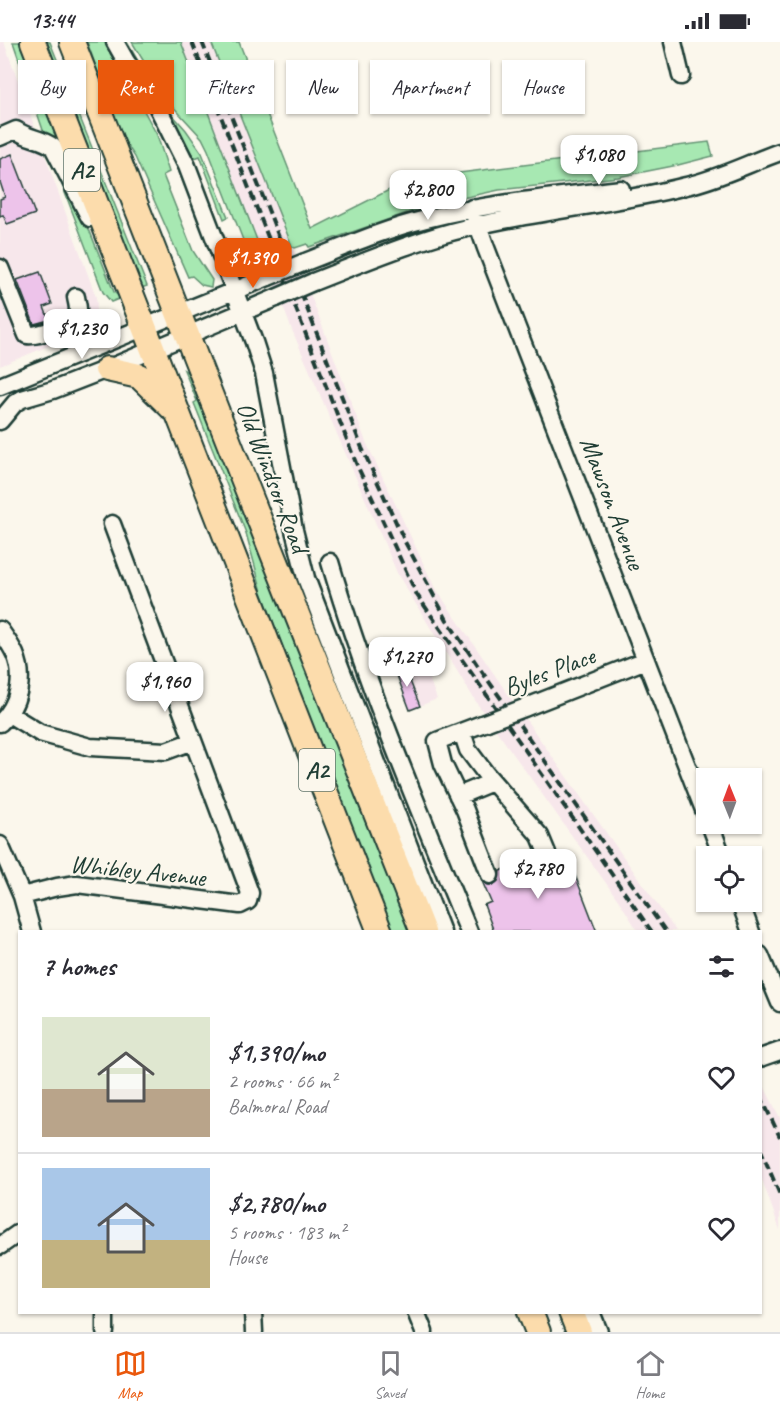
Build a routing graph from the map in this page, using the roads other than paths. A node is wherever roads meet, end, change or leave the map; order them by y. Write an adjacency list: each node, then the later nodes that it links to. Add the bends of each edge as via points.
1 (33, 42): 11 (highway, A2)
2 (72, 42): 16 (highway, Old Windsor Road / A2)
3 (115, 42): 13 (street)
4 (673, 42): 5 (street)
5 (681, 76)
6 (8, 134): 11 (street, via 42,140 53,147 88,216)
7 (780, 152): 8 (street)
8 (728, 171): 9 (street, via 646,186); 10 (street, via 655,194)
9 (472, 208): 10 (street, Mawson Avenue); 13 (street, bridge, via 423,219)
10 (478, 226): 15 (street, bridge, via 388,252); 25 (street, Mawson Avenue)
11 (105, 229): 17 (highway, A2)
12 (0, 268): 14 (street, via 24,332 30,336 74,320 78,313)
13 (232, 293): 15 (street); 16 (street)
14 (76, 297)
15 (239, 313): 16 (street); 40 (street, via 264,373 306,578)
16 (183, 325): 17 (street); 39 (highway, Old Windsor Road / A2)
17 (148, 339): 18 (street); 19 (street); 20 (highway, A2)
18 (107, 369): 20 (highway, via 139,376); 21 (street, via 22,399)
19 (0, 386)
20 (176, 411): 38 (highway, A2)
21 (0, 421)
22 (112, 524): 28 (street)
23 (330, 561): 41 (street, via 390,737)
24 (0, 630): 26 (street, via 14,651 19,670 18,692)
25 (646, 660): 27 (street, Byles Place, bridge); 30 (street, Mawson Avenue)
26 (4, 718): 28 (street, via 90,747 166,751)
27 (462, 732): 29 (street, via 468,750); 31 (street, Byles Place, via 437,741)
28 (193, 741): 35 (street, Whibley Avenue, via 248,885 248,901 229,905 77,884)
29 (492, 782): 31 (street); 33 (street, via 540,836)
30 (696, 789)
31 (458, 796): 34 (street)
32 (0, 845): 35 (street)
33 (547, 853)
34 (490, 874)
35 (22, 896): 37 (street)
36 (744, 912): 42 (street)
37 (31, 930)
38 (379, 930)
39 (422, 930)
40 (441, 930)
41 (468, 930)
42 (750, 930)
43 (762, 960): 44 (street)
44 (780, 1003)
45 (780, 1051): 46 (street)
46 (762, 1057)
47 (18, 1233): 48 (street)
48 (0, 1246)
49 (105, 1314): 55 (street)
50 (253, 1314): 56 (street)
51 (417, 1314): 57 (street)
52 (531, 1314): 58 (highway)
53 (572, 1314): 59 (highway)
54 (592, 1314): 60 (street)
55 (105, 1332)
56 (254, 1332)
57 (424, 1332)
58 (538, 1332)
59 (579, 1332)
60 (599, 1332)

